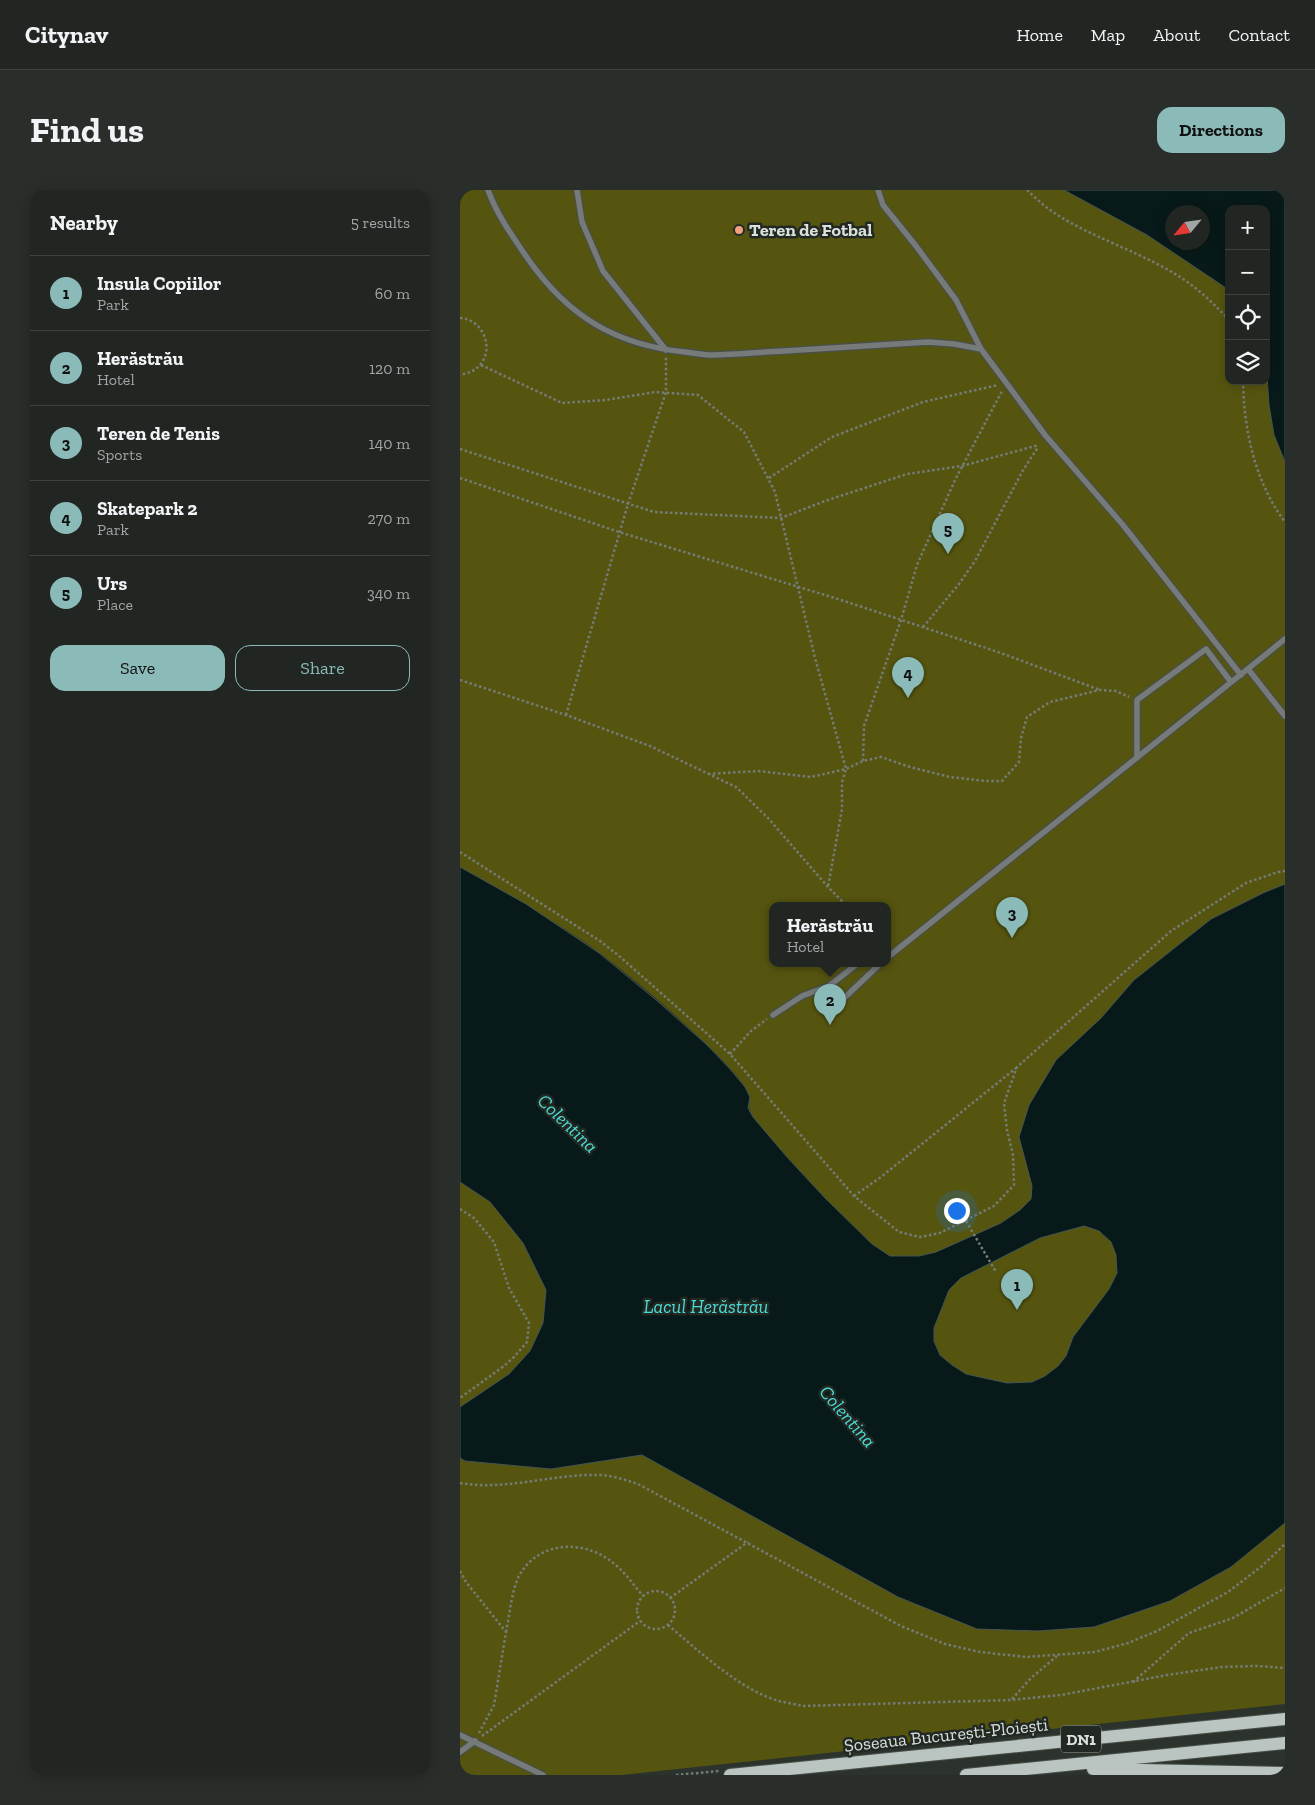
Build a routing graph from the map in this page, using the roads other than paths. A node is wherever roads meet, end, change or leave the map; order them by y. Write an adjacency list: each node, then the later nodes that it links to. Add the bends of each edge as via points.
1 (488, 190): 5 (lane, via 513,238 537,272 577,313 601,329 629,341)
2 (577, 190): 5 (lane, via 582,222 603,270)
3 (878, 190): 4 (lane, via 884,205 956,300)
4 (981, 349): 5 (lane, via 928,342 710,355); 8 (lane, via 1046,435 1123,525)
5 (666, 350)
6 (1285, 639): 7 (lane)
7 (1248, 669): 8 (lane); 10 (lane)
8 (1241, 675): 9 (lane)
9 (1231, 682): 11 (lane); 11 (lane, via 1206,649 1137,700)
10 (1285, 716)
11 (1137, 758): 12 (lane)
12 (891, 951)
13 (853, 967): 15 (lane)
14 (877, 967): 15 (lane, via 840,1002)
15 (829, 986): 16 (lane, via 802,996)
16 (773, 1015)
17 (1285, 1719): 25 (main road, Șoseaua București-Ploiești / DN1)
18 (460, 1735): 19 (lane)
19 (475, 1741): 21 (lane); 24 (lane)
20 (1285, 1743): 22 (main road, DN1)
21 (460, 1752)
22 (1036, 1768): 23 (main road); 26 (main road, DN1)
23 (1285, 1773)
24 (544, 1775)
25 (730, 1775)
26 (966, 1775)

